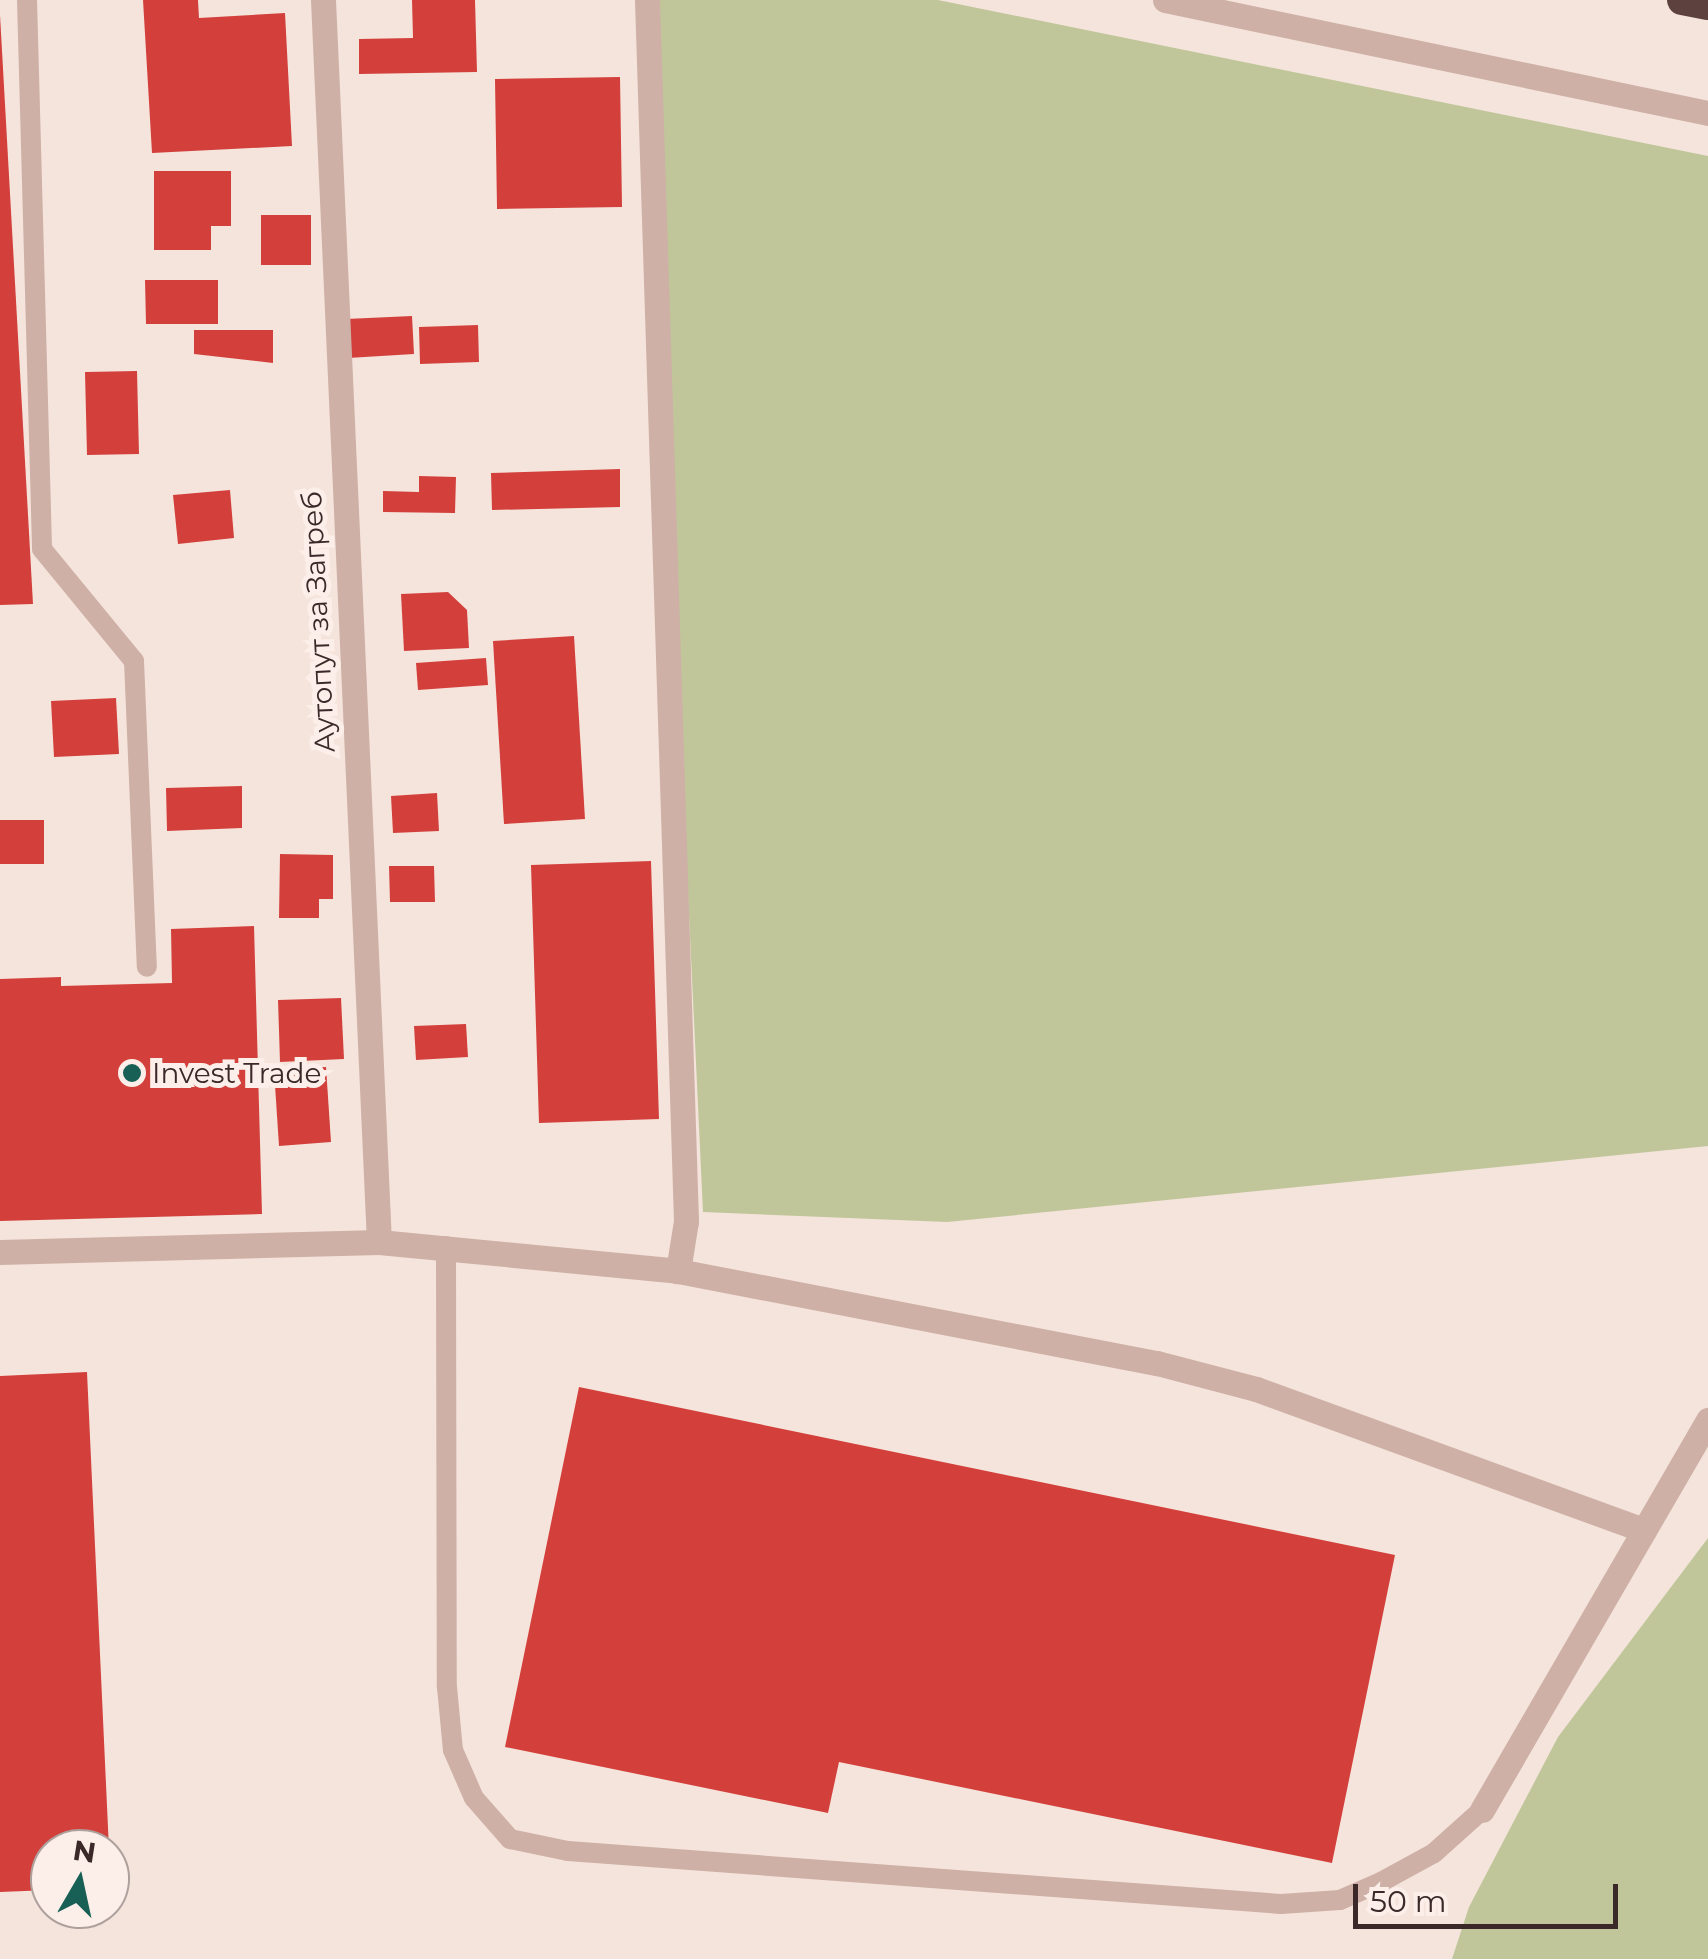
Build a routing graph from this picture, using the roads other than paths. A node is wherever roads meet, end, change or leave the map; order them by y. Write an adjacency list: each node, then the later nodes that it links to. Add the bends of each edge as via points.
1 (28, 0): 8 (lane, via 42,549 134,661)
2 (323, 0): 9 (street, Аутопут за Загреб)
3 (647, 0): 12 (street, via 686,1221)
4 (1165, 0): 7 (street)
5 (1682, 0): 6 (highway)
6 (1708, 5)
7 (1708, 114)
8 (146, 967)
9 (379, 1242): 10 (street); 11 (street)
10 (446, 1246): 12 (street); 15 (lane, via 452,1734 474,1798 510,1839 568,1851 1281,1904 1340,1900 1381,1882 1434,1853)
11 (0, 1252)
12 (678, 1272): 14 (street, via 1157,1363 1256,1389)
13 (1708, 1420): 14 (street)
14 (1644, 1530): 15 (street)
15 (1482, 1810)

